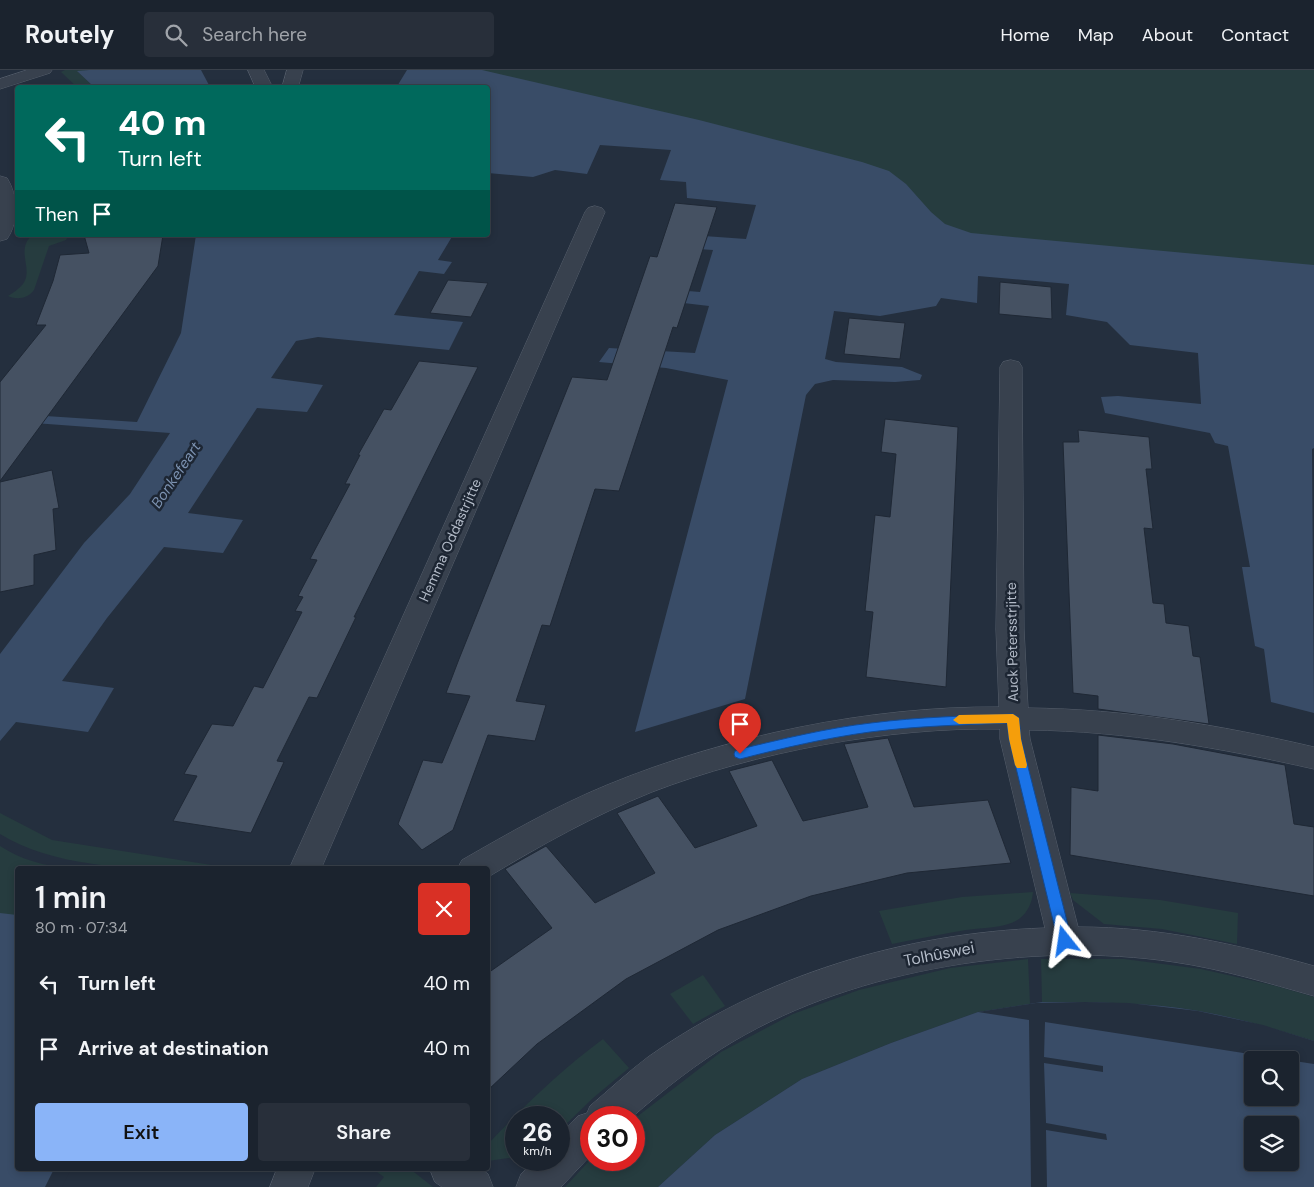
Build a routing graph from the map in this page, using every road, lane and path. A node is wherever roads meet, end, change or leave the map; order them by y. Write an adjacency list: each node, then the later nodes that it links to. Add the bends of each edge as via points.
1 (44, 70): 4 (street)
2 (256, 70): 5 (street)
3 (295, 70): 6 (street)
4 (0, 84)
5 (264, 85)
6 (291, 85)
7 (7, 191): 9 (street)
8 (595, 212): 13 (street, Hemma Oddastrjitte)
9 (0, 235)
10 (1011, 367): 11 (street, Auck Petersstrjitte)
11 (1013, 718): 12 (street, via 1106,722 1264,746); 14 (street, via 870,728 758,749 618,794 569,816); 15 (street, Auck Petersstrjitte, via 1015,739)
12 (1314, 758)
13 (306, 866)
14 (478, 866)
15 (1065, 941): 16 (street, Tolhûswei, via 1155,946 1214,956); 17 (street, Tolhûswei, via 986,945 932,954 893,962 810,988 712,1033)
16 (1314, 981)
17 (617, 1106)
18 (580, 1141): 23 (street)
19 (295, 1171): 21 (street)
20 (452, 1171): 22 (street)
21 (290, 1187)
22 (474, 1187)
23 (536, 1187)

